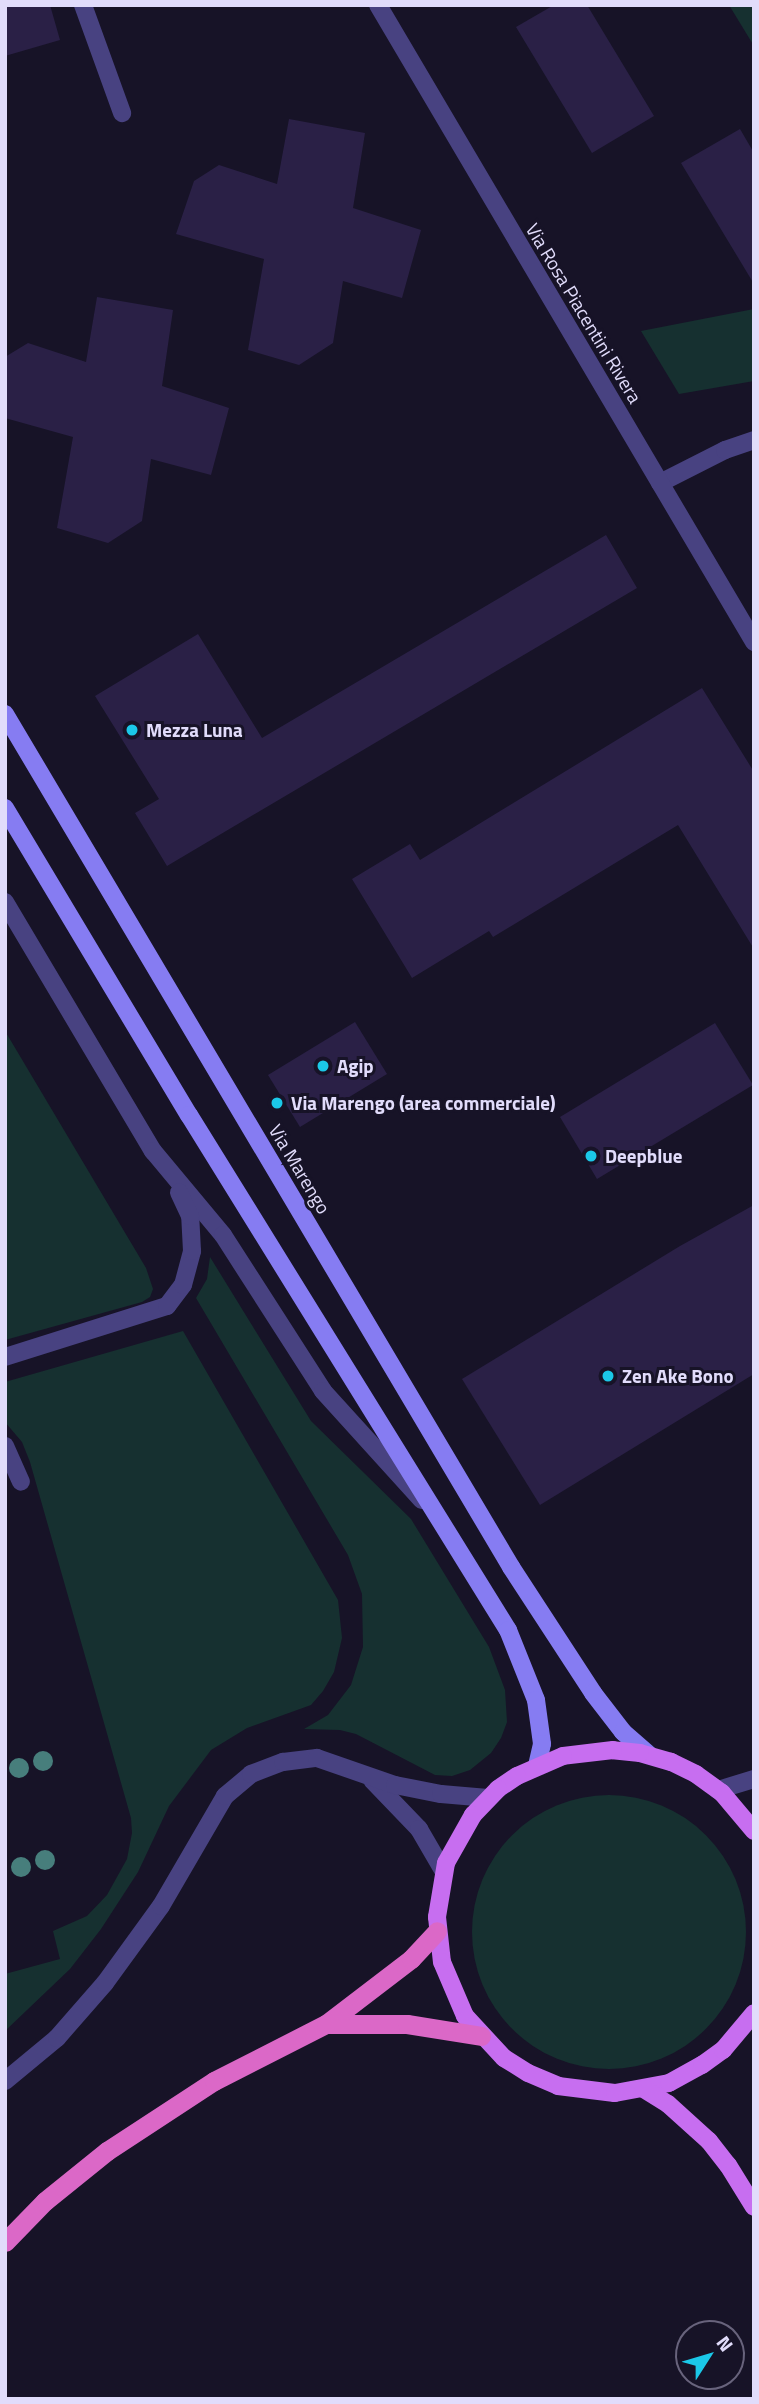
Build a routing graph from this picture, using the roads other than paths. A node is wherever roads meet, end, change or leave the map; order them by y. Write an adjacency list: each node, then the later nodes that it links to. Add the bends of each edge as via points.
1 (82, 5): 3 (street)
2 (379, 5): 5 (street, Via Rosa Piacentini Rivera)
3 (122, 113)
4 (754, 440): 5 (street)
5 (660, 483): 6 (street, Via Rosa Piacentini Rivera)
6 (754, 642)
7 (5, 714): 15 (main road, Via Marengo, via 511,1567 616,1724)
8 (5, 808): 14 (main road)
9 (5, 902): 10 (street)
10 (153, 1151): 11 (street, via 186,1205 193,1234 190,1269 176,1298 148,1314); 14 (street, via 223,1235 323,1391)
11 (5, 1357)
12 (5, 1446): 13 (street)
13 (22, 1482)
14 (444, 1526): 16 (main road, via 508,1630 527,1671 540,1728)
15 (649, 1755): 16 (main road, via 594,1750); 19 (main road, via 692,1772)
16 (537, 1765): 20 (main road)
17 (366, 1776): 20 (street, via 442,1794); 22 (street, via 406,1813); 27 (street, via 336,1762 309,1758 266,1767 233,1786 134,1946 57,2038)
18 (754, 1779): 19 (street)
19 (718, 1790): 21 (main road)
20 (488, 1798): 22 (main road, via 460,1834)
21 (754, 1831)
22 (444, 1872): 23 (main road)
23 (437, 1931): 25 (highway, via 411,1959); 26 (main road, via 447,1979)
24 (753, 2016): 28 (main road, via 709,2061 672,2081)
25 (326, 2024): 26 (highway, via 407,2024); 30 (highway, via 175,2103 107,2151)
26 (481, 2036): 28 (main road, via 510,2062 548,2082 605,2093)
27 (5, 2081)
28 (644, 2089): 29 (main road, via 709,2141)
29 (754, 2207)
30 (5, 2242)

